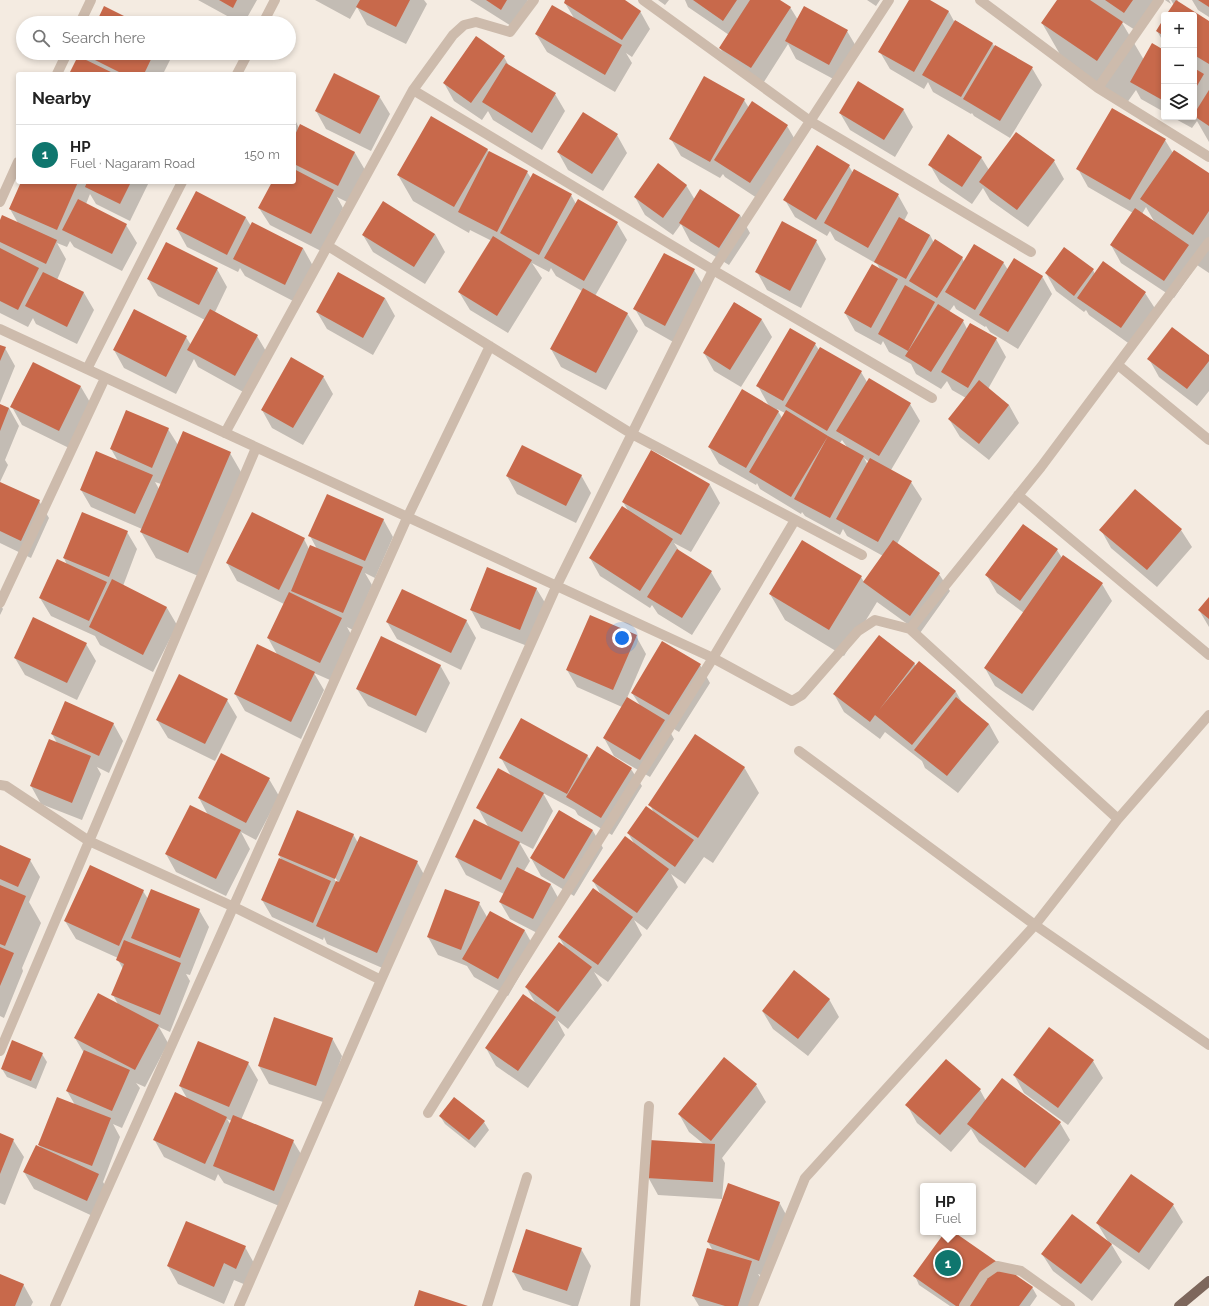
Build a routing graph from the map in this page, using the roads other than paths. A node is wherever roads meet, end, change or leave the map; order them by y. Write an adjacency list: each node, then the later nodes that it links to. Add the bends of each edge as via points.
1 (91, 0): 8 (street)
2 (275, 0): 9 (street)
3 (534, 0): 15 (street, via 510,32 476,22 464,25 453,35)
4 (643, 0): 16 (street)
5 (889, 0): 16 (street)
6 (980, 0): 14 (street)
7 (1159, 0): 14 (street)
8 (83, 16)
9 (267, 16)
10 (64, 60): 12 (street)
11 (244, 60): 13 (street)
12 (59, 72)
13 (238, 72)
14 (1098, 88): 17 (street)
15 (413, 90): 22 (street); 24 (street)
16 (810, 121): 23 (street); 24 (street)
17 (1209, 157)
18 (16, 166): 20 (street)
19 (181, 184): 28 (street)
20 (0, 202)
21 (1209, 242): 27 (street)
22 (328, 246): 26 (street); 31 (street)
23 (1031, 252)
24 (713, 270): 30 (street); 32 (street)
25 (0, 329): 28 (street)
26 (490, 346): 32 (street); 36 (street)
27 (1118, 365): 33 (street); 35 (street)
28 (87, 369): 29 (street)
29 (105, 378): 31 (street); 40 (street)
30 (932, 398)
31 (225, 433): 34 (street)
32 (632, 434): 37 (street); 39 (street)
33 (1209, 440)
34 (256, 448): 36 (street); 48 (street)
35 (1018, 496): 41 (street); 42 (street)
36 (407, 518): 39 (street); 49 (street)
37 (795, 520): 38 (street); 43 (street)
38 (862, 555)
39 (556, 587): 43 (street); 51 (street)
40 (0, 602)
41 (910, 629): 43 (street, via 875,620 858,631 802,695 792,701); 47 (street)
42 (1209, 655)
43 (713, 658): 55 (street)
44 (1209, 715): 47 (street)
45 (799, 751): 50 (street)
46 (0, 784): 48 (street)
47 (1118, 819): 50 (street)
48 (89, 841): 49 (street); 53 (street)
49 (234, 907): 51 (street); 58 (street)
50 (1035, 925): 52 (street); 62 (street, via 805,1178)
51 (381, 980): 59 (street)
52 (1209, 1045)
53 (0, 1051)
54 (649, 1106): 61 (street)
55 (428, 1113)
56 (527, 1177): 60 (street)
57 (1209, 1280): 65 (main road)
58 (55, 1306)
59 (240, 1306)
60 (487, 1306)
61 (634, 1306)
62 (753, 1306)
63 (964, 1306): 64 (street, via 984,1275 997,1266 1022,1271)
64 (1070, 1306)
65 (1179, 1306)

